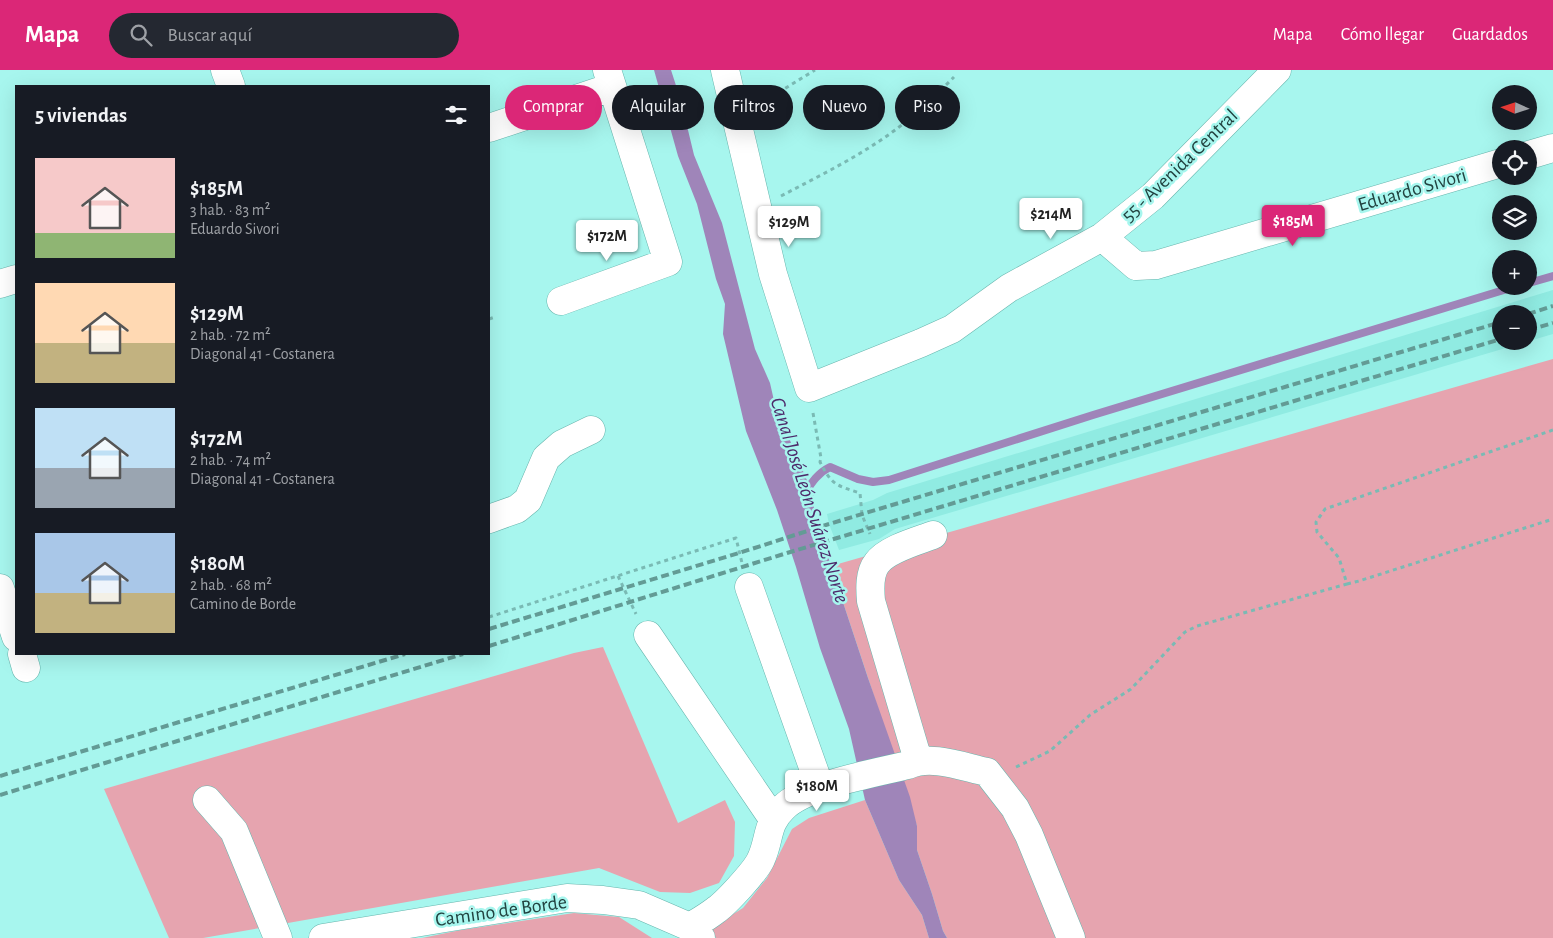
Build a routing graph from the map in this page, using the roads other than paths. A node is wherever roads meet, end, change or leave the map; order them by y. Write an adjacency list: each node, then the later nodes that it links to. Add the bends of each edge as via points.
1 (226, 70): 5 (street)
2 (725, 70): 10 (street, 55 - Avenida Central, via 773,274 808,388 952,329 1008,288)
3 (1276, 70): 10 (street, 55 - Avenida Central, via 1153,196)
4 (609, 79): 6 (street); 13 (street, via 668,262)
5 (231, 85)
6 (490, 128)
7 (1553, 148): 8 (street)
8 (1537, 153)
9 (1492, 166): 10 (street, Eduardo Sivori, via 1156,265 1136,266)
10 (1102, 237)
11 (15, 279): 12 (street)
12 (0, 284)
13 (561, 301)
14 (591, 430): 15 (street, via 562,444 546,458 528,500 518,509)
15 (490, 519)
16 (933, 535): 21 (street, via 904,546 876,563 870,585 871,601)
17 (749, 587): 22 (street)
18 (0, 588): 19 (street)
19 (15, 634)
20 (648, 635): 24 (street)
21 (913, 762): 22 (street); 28 (street, via 943,762 987,772 1015,808 1029,835)
22 (832, 784): 24 (street, via 784,806)
23 (206, 800): 26 (street, via 234,831)
24 (773, 819): 25 (street, via 760,862)
25 (696, 933): 27 (street, Camino de Borde, via 639,905 567,898)
26 (278, 938)
27 (323, 938)
28 (1071, 938)

